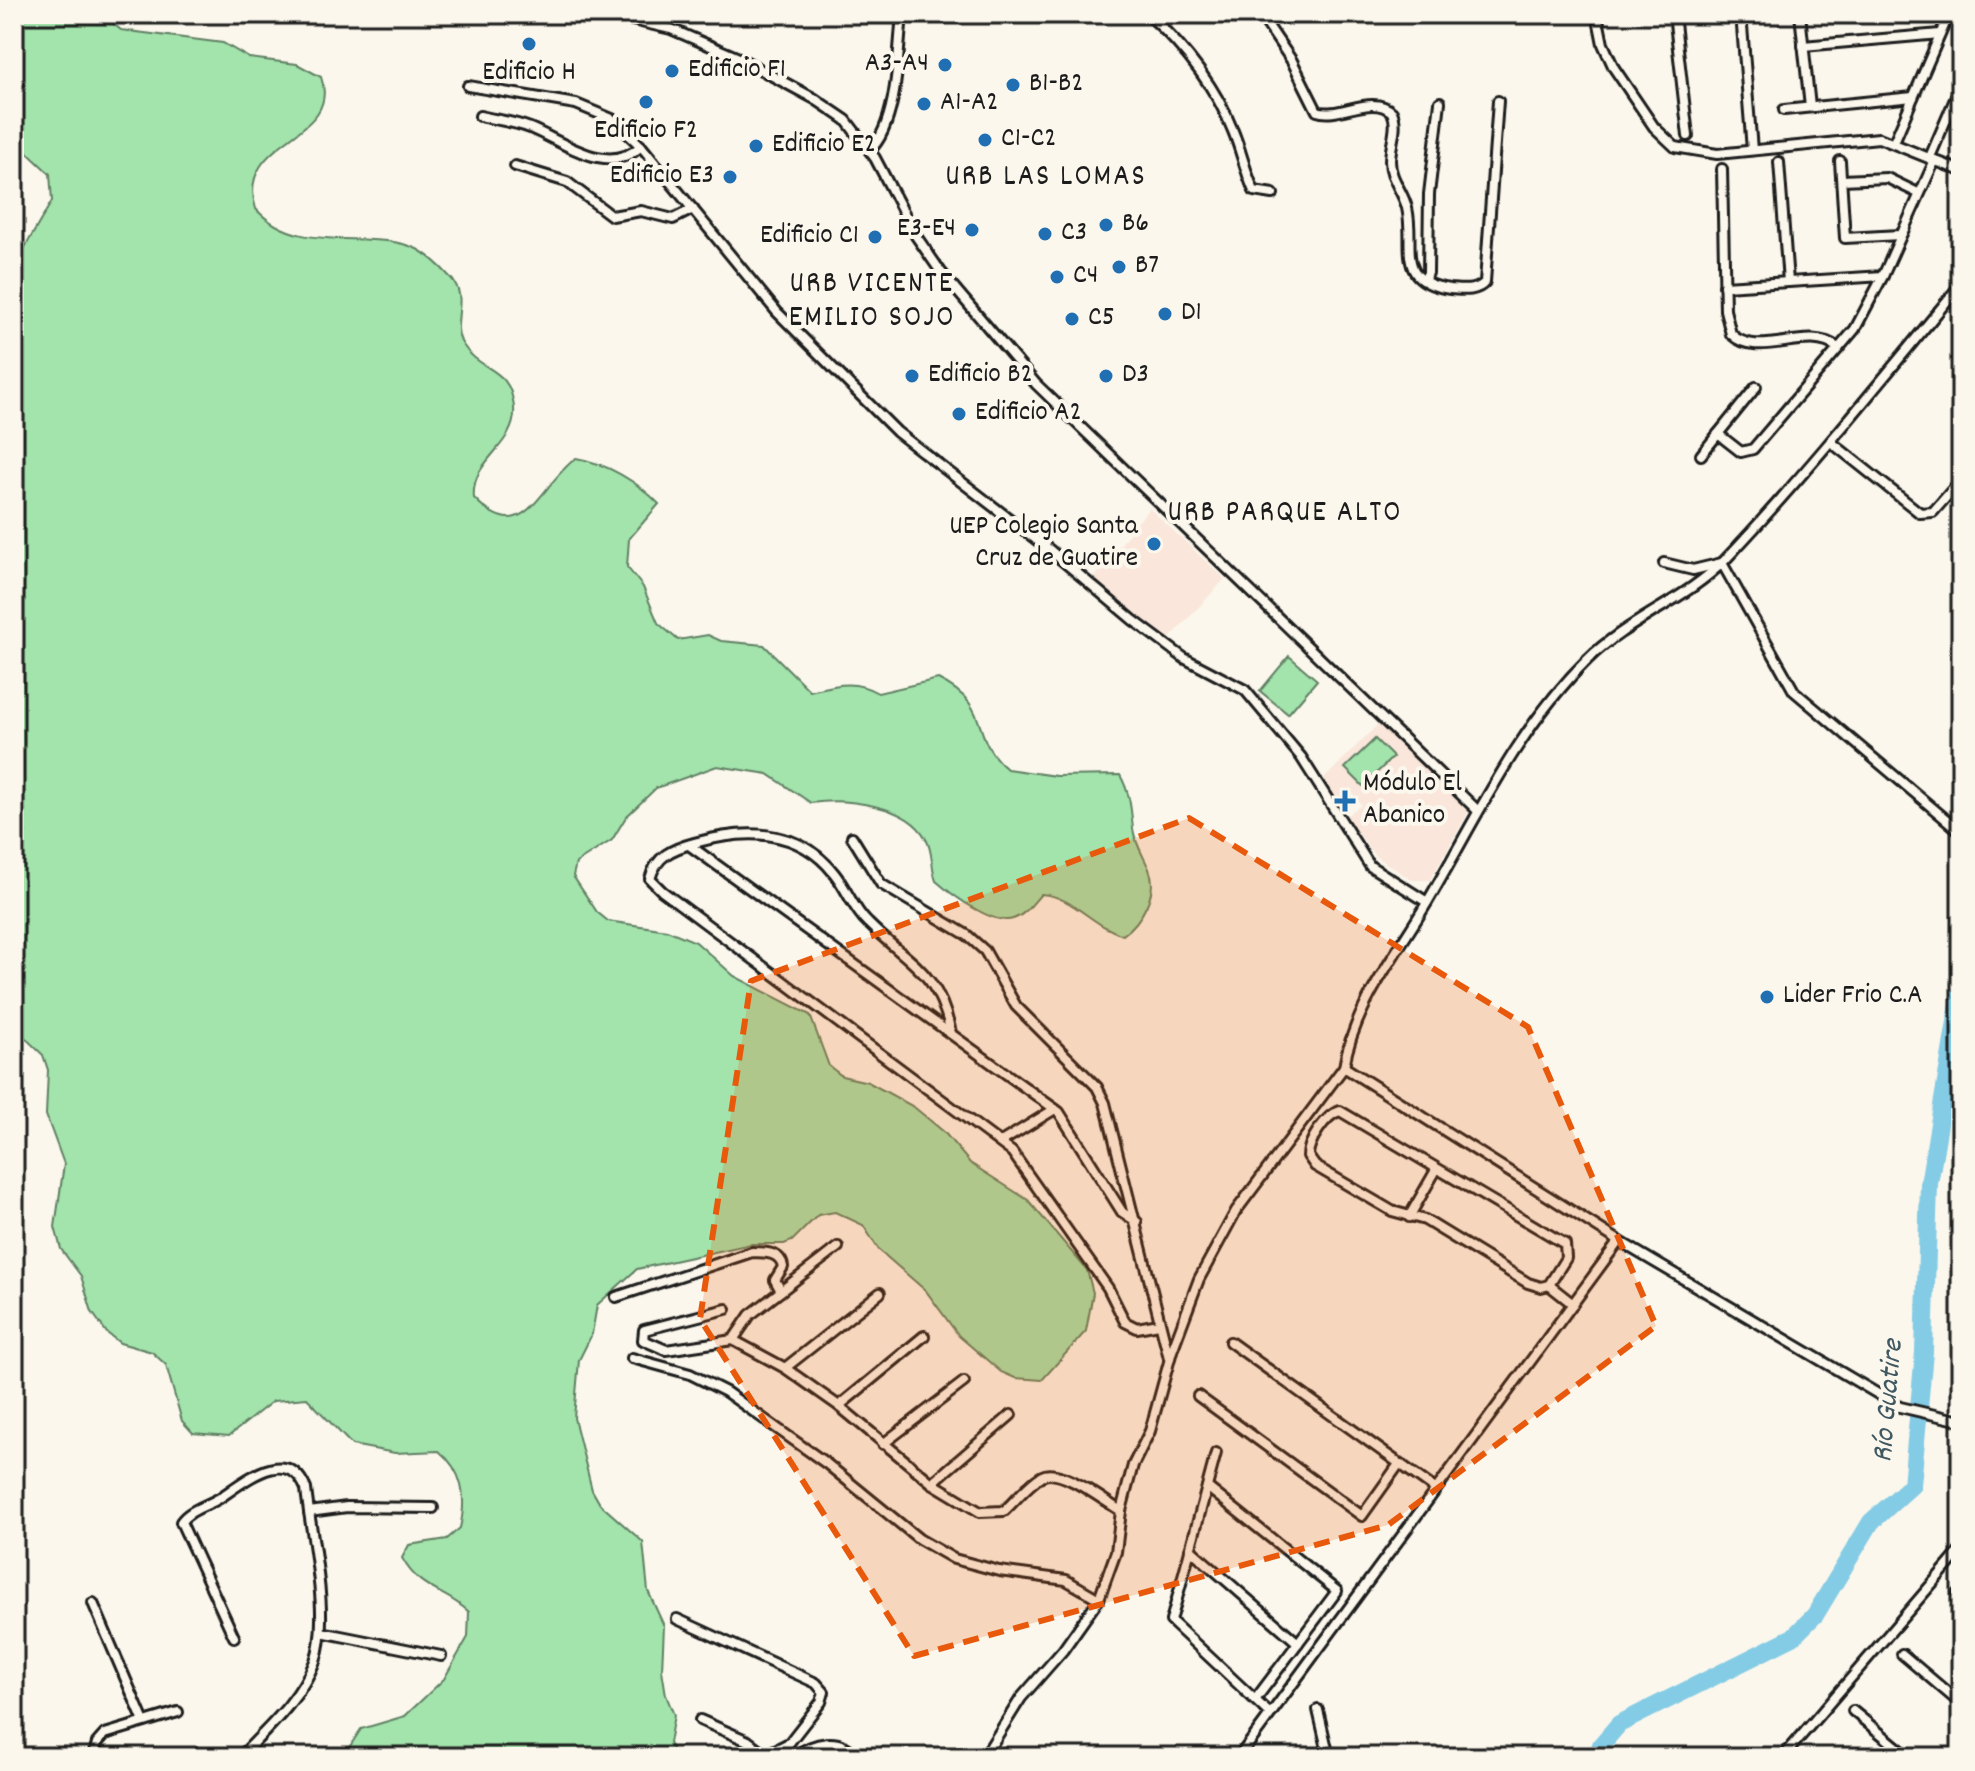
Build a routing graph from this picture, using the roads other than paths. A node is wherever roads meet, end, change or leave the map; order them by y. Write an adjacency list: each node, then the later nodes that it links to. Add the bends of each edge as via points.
1 (519, 14): 23 (street, via 628,19 671,29 815,99 846,120)
2 (902, 14): 23 (street, via 887,121)
3 (1148, 14): 33 (street, via 1184,50 1216,95 1254,191)
4 (1260, 14): 37 (street, via 1317,111 1377,105 1392,112 1396,124 1390,164 1408,212 1409,261)
5 (1597, 14): 24 (street, via 1614,68 1664,138 1675,147 1704,153)
6 (1674, 14): 20 (street)
7 (1741, 14): 24 (street)
8 (1800, 14): 11 (street)
9 (1949, 14): 10 (street)
10 (1940, 34): 11 (street); 14 (street)
11 (1803, 46): 17 (street)
12 (468, 86): 22 (street, via 576,104 612,119)
13 (1960, 88): 25 (street)
14 (1913, 97): 17 (street); 21 (street)
15 (1498, 101): 37 (street, via 1485,282 1463,290 1434,287)
16 (1440, 102): 37 (street)
17 (1810, 107): 18 (street)
18 (1784, 110)
19 (480, 116): 22 (street, via 612,158 628,157)
20 (1688, 136)
21 (1894, 142): 24 (street, via 1872,138); 25 (street)
22 (641, 146): 34 (street)
23 (870, 150): 49 (street, via 941,272 1036,384)
24 (1752, 150)
25 (1932, 159): 30 (street); 32 (street)
26 (1840, 161): 31 (street)
27 (1779, 162): 38 (street)
28 (515, 166): 34 (street, via 567,182 612,216 641,211 673,219)
29 (1722, 169): 40 (street)
30 (1961, 171)
31 (1842, 180): 32 (street, via 1887,178); 35 (street, via 1845,238)
32 (1918, 193): 35 (street)
33 (1273, 194)
34 (693, 209): 53 (street, via 777,312 897,432 1184,658 1245,690 1301,757 1370,866)
35 (1900, 235): 36 (street)
36 (1883, 276): 38 (street); 41 (street, via 1864,317)
37 (1424, 280)
38 (1788, 282): 40 (street)
39 (1961, 284): 44 (street)
40 (1724, 286): 41 (street, via 1727,326 1740,342 1814,339)
41 (1838, 348): 43 (street, via 1751,451 1741,452)
42 (1756, 387): 43 (street)
43 (1718, 434): 45 (street)
44 (1831, 442): 46 (street, via 1920,513 1933,512); 48 (street)
45 (1701, 455)
46 (1961, 480)
47 (1664, 563): 48 (street, via 1693,570)
48 (1722, 563): 49 (street, via 1588,659 1544,706); 50 (street, via 1794,691)
49 (1476, 809): 53 (street)
50 (1961, 832)
51 (852, 837): 60 (street, via 881,884 985,951 1030,1024 1097,1087)
52 (689, 845): 54 (street); 54 (street, via 734,832 774,835 823,859 858,913 933,982 944,1001); 57 (street, via 664,854 653,867 650,879 662,891)
53 (1427, 902): 55 (street, via 1348,1040)
54 (951, 1033): 56 (street)
55 (1344, 1067): 61 (street); 74 (street, via 1236,1211 1199,1279)
56 (1055, 1109): 57 (street); 60 (street, via 1122,1212)
57 (1001, 1142): 69 (street, via 1108,1288 1125,1322 1137,1328)
58 (1436, 1170): 59 (street); 59 (street, via 1340,1111 1330,1115 1309,1147 1315,1166); 63 (street, via 1565,1244 1566,1258)
59 (1409, 1217): 63 (street, via 1425,1220 1528,1283)
60 (1137, 1222): 69 (street)
61 (1619, 1241): 67 (street); 80 (street, via 1900,1407)
62 (838, 1247): 64 (street)
63 (1549, 1285): 67 (street)
64 (781, 1291): 66 (street, via 775,1280 782,1260 752,1252); 71 (street, via 750,1315)
65 (880, 1293): 75 (street)
66 (616, 1297)
67 (1573, 1304): 86 (street)
68 (726, 1309): 71 (street, via 644,1330 643,1340 666,1350)
69 (1159, 1324): 74 (street)
70 (924, 1336): 78 (street)
71 (733, 1340): 75 (street)
72 (1230, 1342): 83 (street)
73 (632, 1358): 92 (street, via 690,1374 726,1392 919,1539 954,1559 1066,1580)
74 (1170, 1363): 88 (street)
75 (785, 1368): 78 (street)
76 (964, 1382): 81 (street)
77 (1198, 1396): 83 (street, via 1362,1516)
78 (839, 1406): 81 (street)
79 (1011, 1415): 84 (street)
80 (1961, 1421)
81 (883, 1444): 84 (street)
82 (1216, 1453): 85 (street)
83 (1399, 1464): 86 (street)
84 (932, 1483): 88 (street, via 990,1513 1004,1511 1041,1477 1057,1473)
85 (1207, 1487): 90 (street); 97 (street, via 1337,1591)
86 (1435, 1489): 105 (street)
87 (433, 1508): 89 (street)
88 (1121, 1511): 92 (street, via 1116,1552)
89 (309, 1512): 95 (street); 96 (street, via 300,1479 269,1467 183,1519 182,1530)
90 (1190, 1549): 97 (street); 100 (street, via 1171,1621)
91 (1961, 1550): 116 (street)
92 (1099, 1599): 113 (street, via 1021,1698)
93 (93, 1603): 107 (street)
94 (677, 1619): 108 (street, via 821,1687 821,1702 789,1743)
95 (321, 1632): 99 (street); 110 (street, via 301,1687 278,1720)
96 (234, 1637)
97 (1298, 1643): 100 (street)
98 (1902, 1654): 101 (street)
99 (441, 1656)
100 (1255, 1700): 105 (street)
101 (1961, 1704)
102 (1318, 1710): 115 (street)
103 (1853, 1711): 117 (street)
104 (178, 1712): 107 (street)
105 (1270, 1714): 114 (street)
106 (700, 1720): 108 (street, via 748,1741)
107 (144, 1722): 109 (street, via 102,1736)
108 (762, 1755)
109 (93, 1757)
110 (240, 1757)
111 (794, 1757): 112 (street, via 831,1743 843,1745)
112 (856, 1757)
113 (984, 1757)
114 (1239, 1757)
115 (1329, 1757)
116 (1783, 1757)
117 (1909, 1757)

